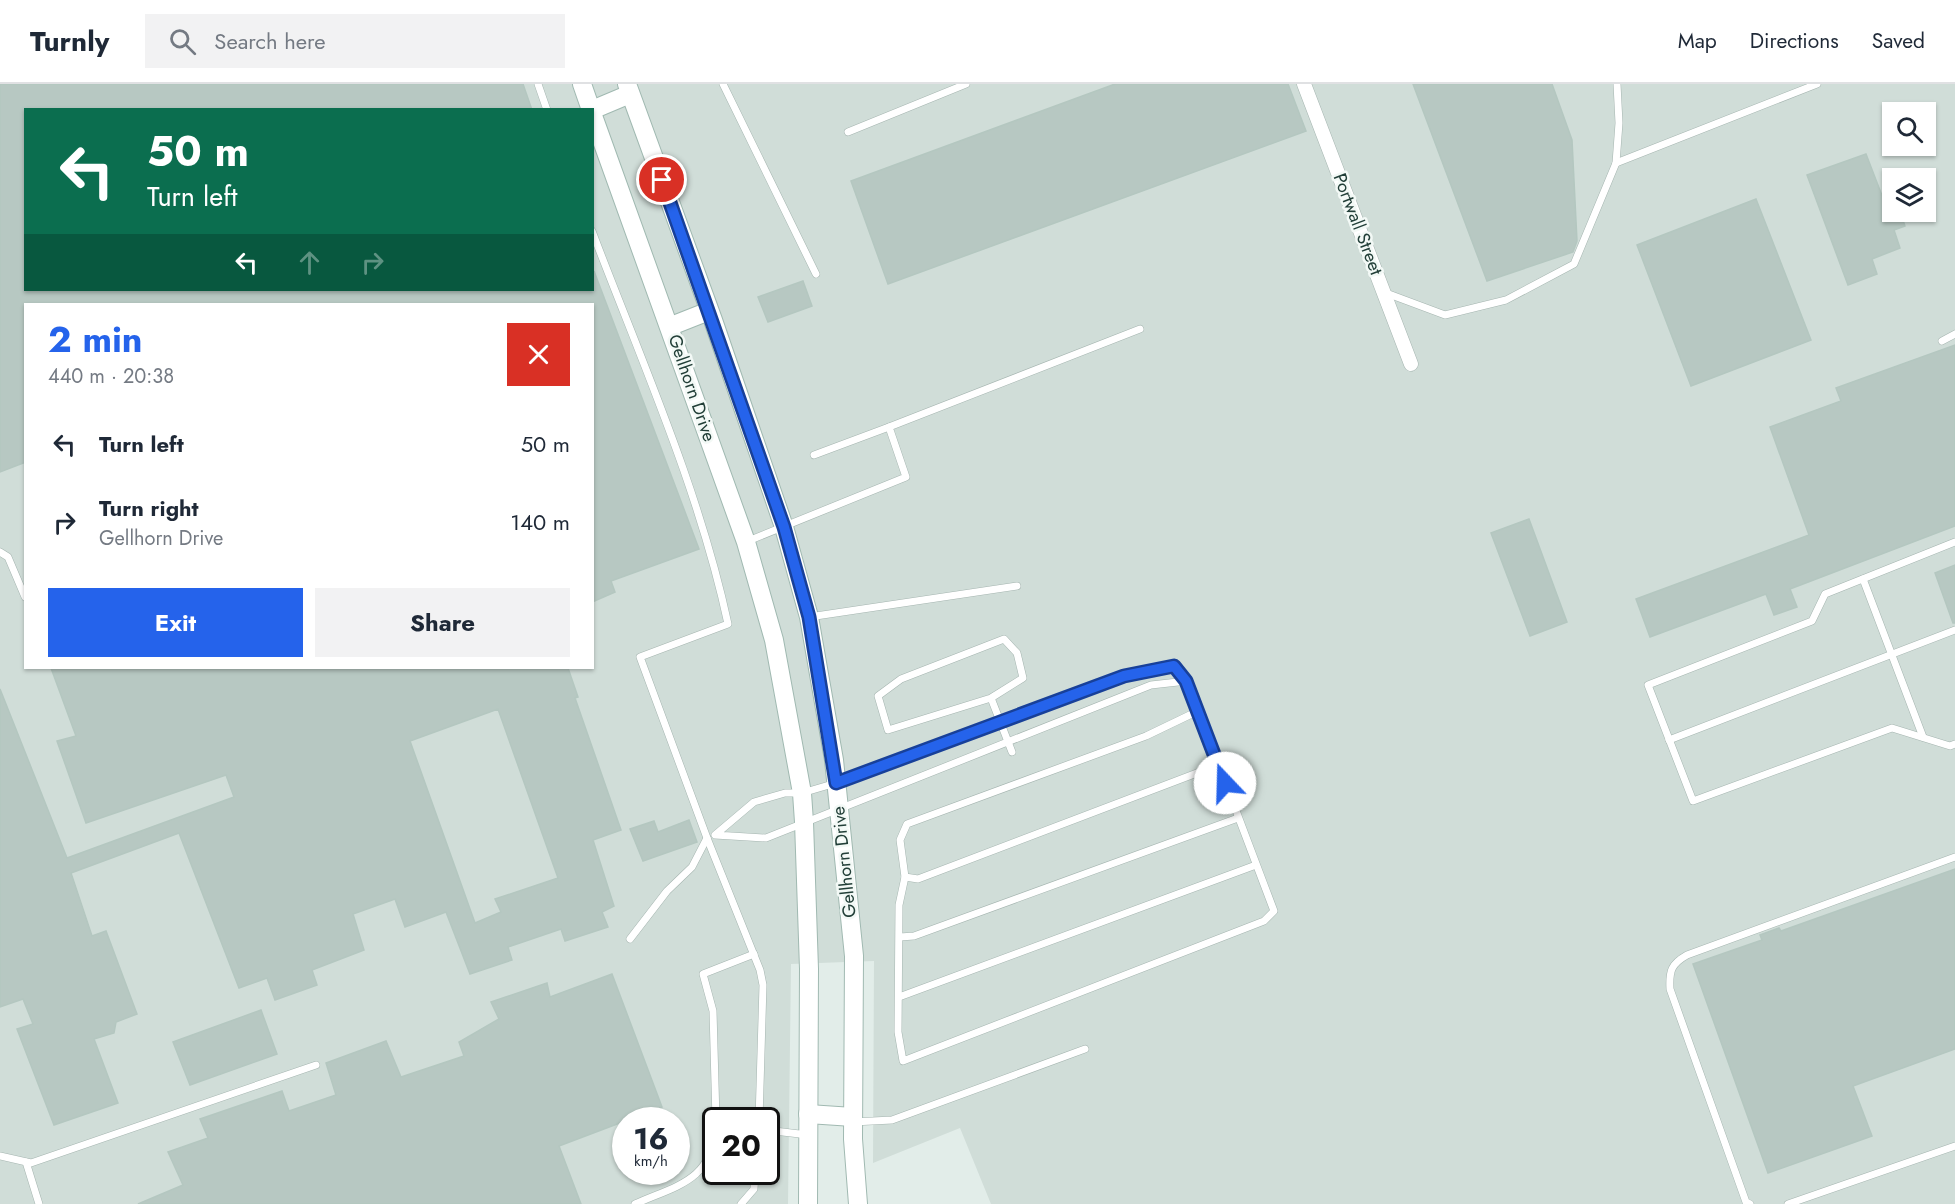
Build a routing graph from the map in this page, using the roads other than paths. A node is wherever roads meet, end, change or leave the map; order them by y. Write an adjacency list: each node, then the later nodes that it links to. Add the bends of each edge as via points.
1 (538, 84): 9 (lane)
2 (582, 84): 10 (main road, Gellhorn Drive)
3 (723, 84): 16 (lane)
4 (966, 84): 13 (lane)
5 (1304, 84): 17 (street, Portwall Street)
6 (1617, 84): 14 (lane)
7 (1817, 84): 14 (lane)
8 (628, 89): 11 (main road); 18 (main road, Gellhorn Drive)
9 (546, 108)
10 (591, 108)
11 (594, 110)
12 (594, 116): 19 (main road, Gellhorn Drive)
13 (848, 132)
14 (1616, 163): 17 (lane, via 1574,264 1506,300 1445,315)
15 (594, 236): 52 (lane, via 696,508 718,576 728,624 640,657)
16 (816, 274)
17 (1384, 292): 23 (street, Portwall Street)
18 (709, 311): 19 (main road); 26 (main road, Gellhorn Drive)
19 (671, 326): 27 (main road, Gellhorn Drive)
20 (1140, 329): 24 (lane)
21 (1955, 334): 22 (lane)
22 (1942, 341)
23 (1411, 364)
24 (888, 427): 25 (lane); 26 (lane, via 906,477)
25 (814, 455)
26 (784, 527): 27 (lane); 33 (main road, Gellhorn Drive)
27 (746, 542): 47 (main road, Gellhorn Drive, via 774,640)
28 (1955, 543): 30 (lane)
29 (0, 552): 32 (lane, via 8,557)
30 (1863, 579): 35 (lane); 41 (lane, via 1825,594 1812,621 1648,685)
31 (1017, 586): 33 (lane)
32 (24, 597)
33 (809, 617): 46 (main road, Gellhorn Drive)
34 (1955, 630): 35 (lane)
35 (1890, 655): 40 (lane); 41 (lane)
36 (1186, 681): 38 (lane); 39 (lane, via 1174,666 1124,676); 42 (lane, via 1151,685)
37 (991, 698): 37 (lane, via 888,730 878,696 901,679 1004,639 1017,653 1023,678); 39 (lane)
38 (1198, 711): 45 (lane); 55 (lane, via 1146,736 907,824 900,840)
39 (1001, 721): 42 (lane); 46 (lane)
40 (1923, 737): 41 (lane, via 1892,728 1693,801); 43 (lane, via 1950,746)
41 (1669, 740)
42 (1009, 742): 44 (lane); 48 (lane)
43 (1955, 744)
44 (1012, 752)
45 (1218, 765): 49 (lane); 55 (lane, via 918,879)
46 (836, 783): 47 (lane); 48 (main road, Gellhorn Drive)
47 (802, 793): 50 (main road, Gellhorn Drive); 51 (lane, via 785,792 753,802)
48 (839, 808): 50 (lane); 65 (main road, Gellhorn Drive, via 854,956)
49 (1238, 818): 54 (lane); 56 (lane, via 914,936)
50 (804, 822): 51 (lane, via 766,838); 64 (main road, Gellhorn Drive)
51 (715, 835): 52 (lane)
52 (707, 838): 57 (lane, via 692,867 667,891); 58 (lane)
53 (1955, 857): 78 (lane, via 1687,956 1669,970 1670,989 1746,1202)
54 (1256, 865): 59 (lane); 59 (lane, via 1274,911 1264,921 903,1061 898,1032)
55 (905, 878): 56 (lane, via 899,905)
56 (900, 937): 59 (lane)
57 (630, 939)
58 (754, 954): 62 (lane, via 703,974 713,1011); 63 (lane, via 763,985)
59 (899, 997)
60 (1085, 1049): 65 (lane, via 892,1120)
61 (316, 1065): 70 (lane)
62 (716, 1107)
63 (759, 1107)
64 (808, 1114): 65 (main road); 67 (main road, Gellhorn Drive)
65 (853, 1120): 77 (main road, Gellhorn Drive)
66 (780, 1132): 67 (lane)
67 (808, 1135): 76 (main road, Gellhorn Drive)
68 (1955, 1146): 79 (lane)
69 (0, 1156): 70 (lane)
70 (26, 1162): 73 (lane)
71 (702, 1168): 74 (lane, via 696,1177)
72 (754, 1185): 75 (lane)
73 (39, 1204)
74 (635, 1204)
75 (741, 1204)
76 (808, 1204)
77 (858, 1204)
78 (1750, 1204)
79 (1788, 1204)

